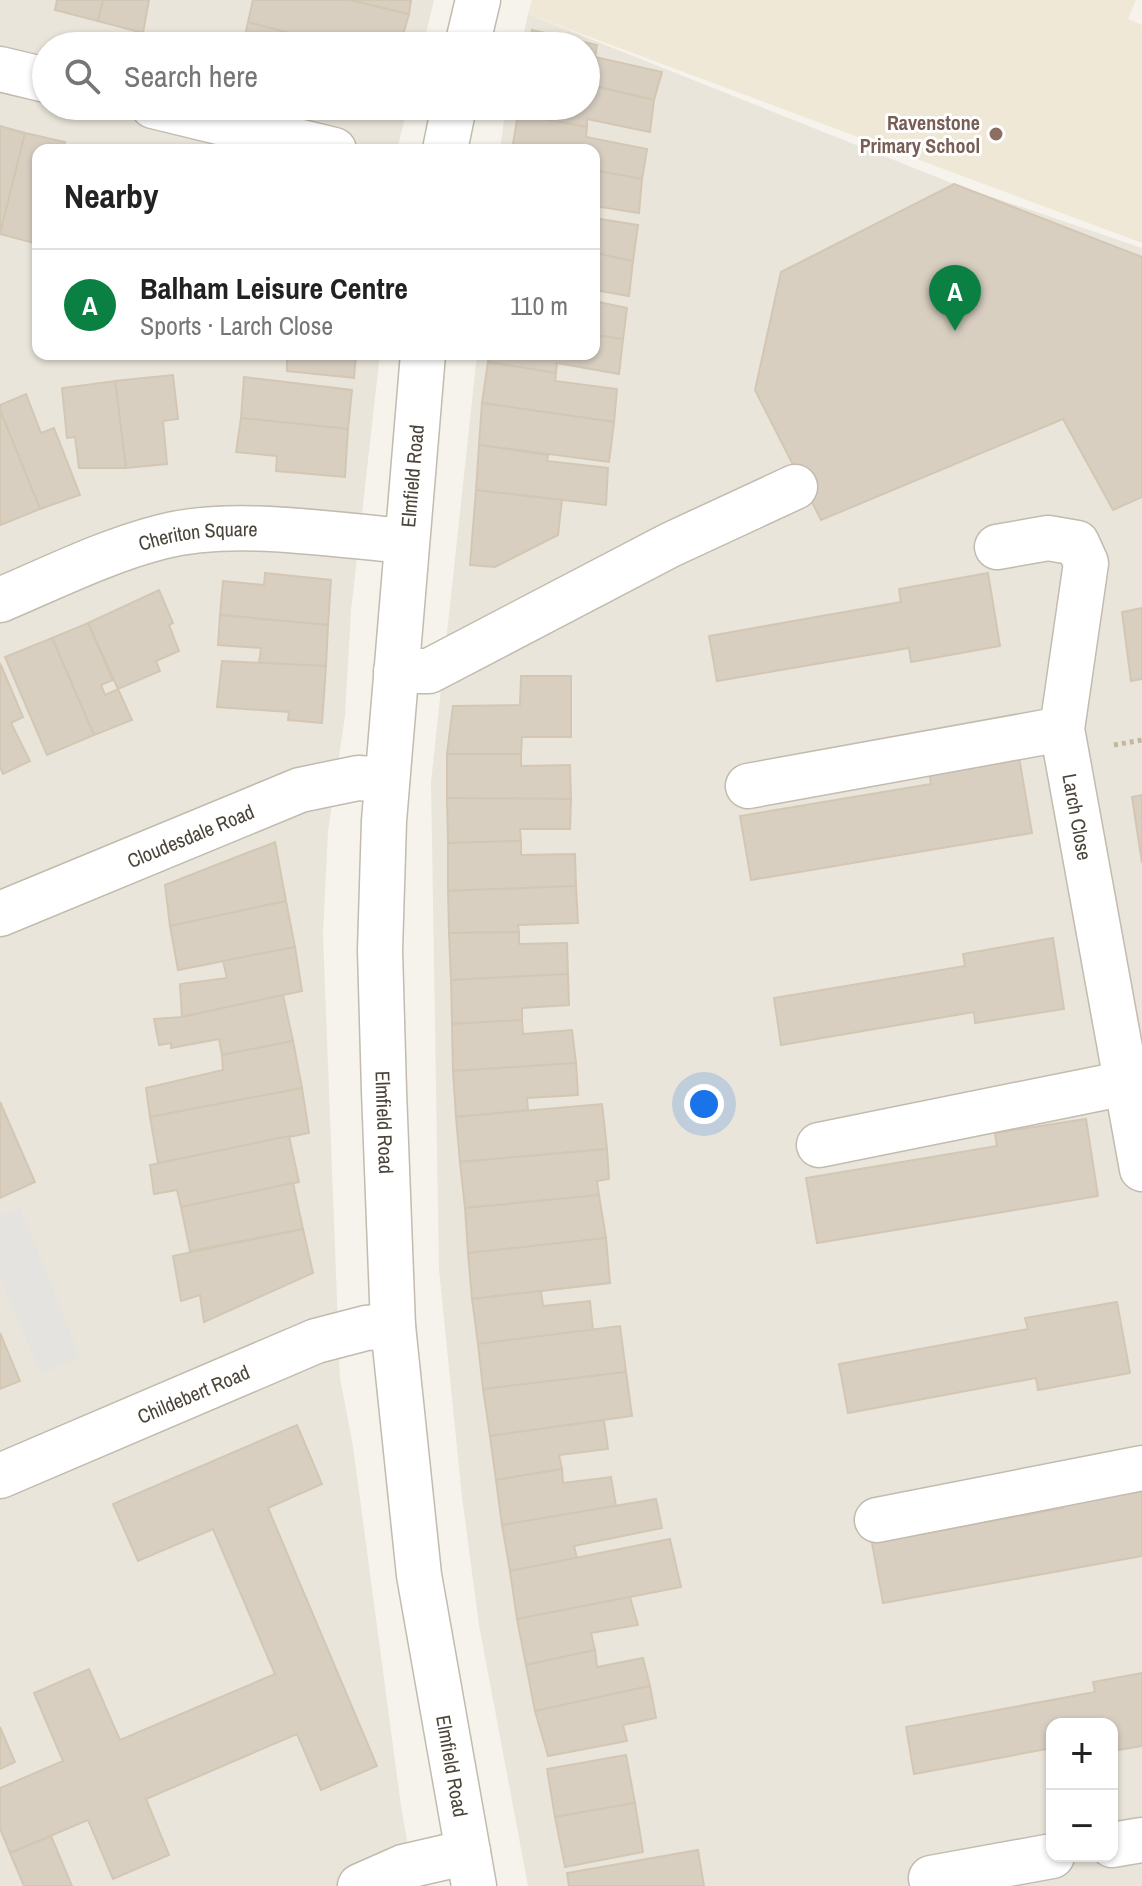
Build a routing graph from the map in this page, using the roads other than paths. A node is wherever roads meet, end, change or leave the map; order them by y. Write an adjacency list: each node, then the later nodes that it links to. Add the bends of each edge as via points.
1 (478, 0): 2 (street)
2 (470, 32)
3 (0, 69): 4 (street)
4 (32, 77)
5 (211, 120): 7 (street)
6 (451, 120): 8 (street)
7 (309, 144)
8 (446, 144)
9 (422, 360): 11 (street, Elmfield Road)
10 (795, 487): 14 (street, via 670,545 429,671)
11 (406, 541): 13 (street, Cheriton Square, via 208,529 161,536); 14 (street, Elmfield Road)
12 (997, 547): 15 (street, Larch Close, via 1048,538 1077,543 1086,563)
13 (0, 600)
14 (396, 671): 16 (street, Elmfield Road)
15 (1062, 729): 17 (street); 19 (street, Larch Close)
16 (387, 780): 18 (street, Cloudesdale Road, via 358,778 300,790); 22 (street, Elmfield Road, via 380,950)
17 (748, 786)
18 (0, 914)
19 (1126, 1083): 20 (street); 21 (street, Larch Close)
20 (819, 1145)
21 (1142, 1169)
22 (393, 1326): 24 (street, Childebert Road, via 316,1341); 29 (street, Elmfield Road, via 419,1575)
23 (1142, 1468): 25 (street)
24 (0, 1476)
25 (877, 1520)
26 (1142, 1840): 27 (street)
27 (1118, 1844)
28 (1046, 1857): 30 (street)
29 (471, 1869): 31 (street, via 403,1867)
30 (931, 1878)
31 (360, 1886)

